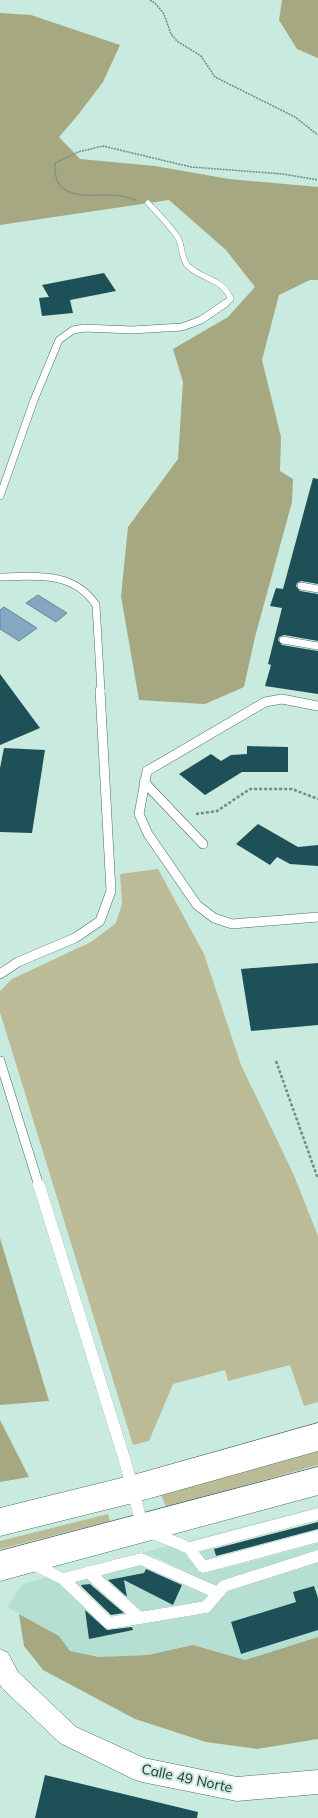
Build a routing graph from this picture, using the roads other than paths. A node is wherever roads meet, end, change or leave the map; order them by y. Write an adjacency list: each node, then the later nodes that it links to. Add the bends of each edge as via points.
1 (148, 203): 2 (lane, via 168,225 181,245 182,256 188,266 217,281 228,290 231,299 201,320 182,326 132,330 84,328 73,330 59,340 34,400)
2 (0, 496)
3 (0, 577): 12 (lane, via 51,577 71,582 92,594 96,604 110,891 100,921 75,938 18,962)
4 (301, 586): 5 (lane)
5 (318, 589)
6 (283, 640): 7 (lane)
7 (318, 646)
8 (318, 706): 9 (lane, via 282,699 265,702 147,771)
9 (144, 782): 10 (lane); 11 (lane, via 139,814 148,834 197,905 214,918 232,924)
10 (203, 844)
11 (318, 917)
12 (0, 974)
13 (0, 1061): 16 (lane)
14 (318, 1436): 16 (main road)
15 (318, 1481): 19 (main road)
16 (133, 1489): 18 (main road); 19 (lane)
17 (318, 1514): 21 (lane)
18 (0, 1522)
19 (142, 1528): 21 (lane); 23 (main road)
20 (318, 1536): 21 (lane, via 203,1567)
21 (189, 1548)
22 (318, 1556): 26 (lane, via 224,1586)
23 (12, 1563): 25 (lane)
24 (88, 1572): 25 (lane); 26 (lane, via 141,1559); 27 (lane)
25 (63, 1579): 27 (lane, via 109,1623)
26 (218, 1593): 27 (lane, via 206,1607)
27 (140, 1618)
28 (1, 1664): 29 (street, Calle 49 Norte, via 10,1680 68,1735 142,1770 237,1789)
29 (318, 1782)

